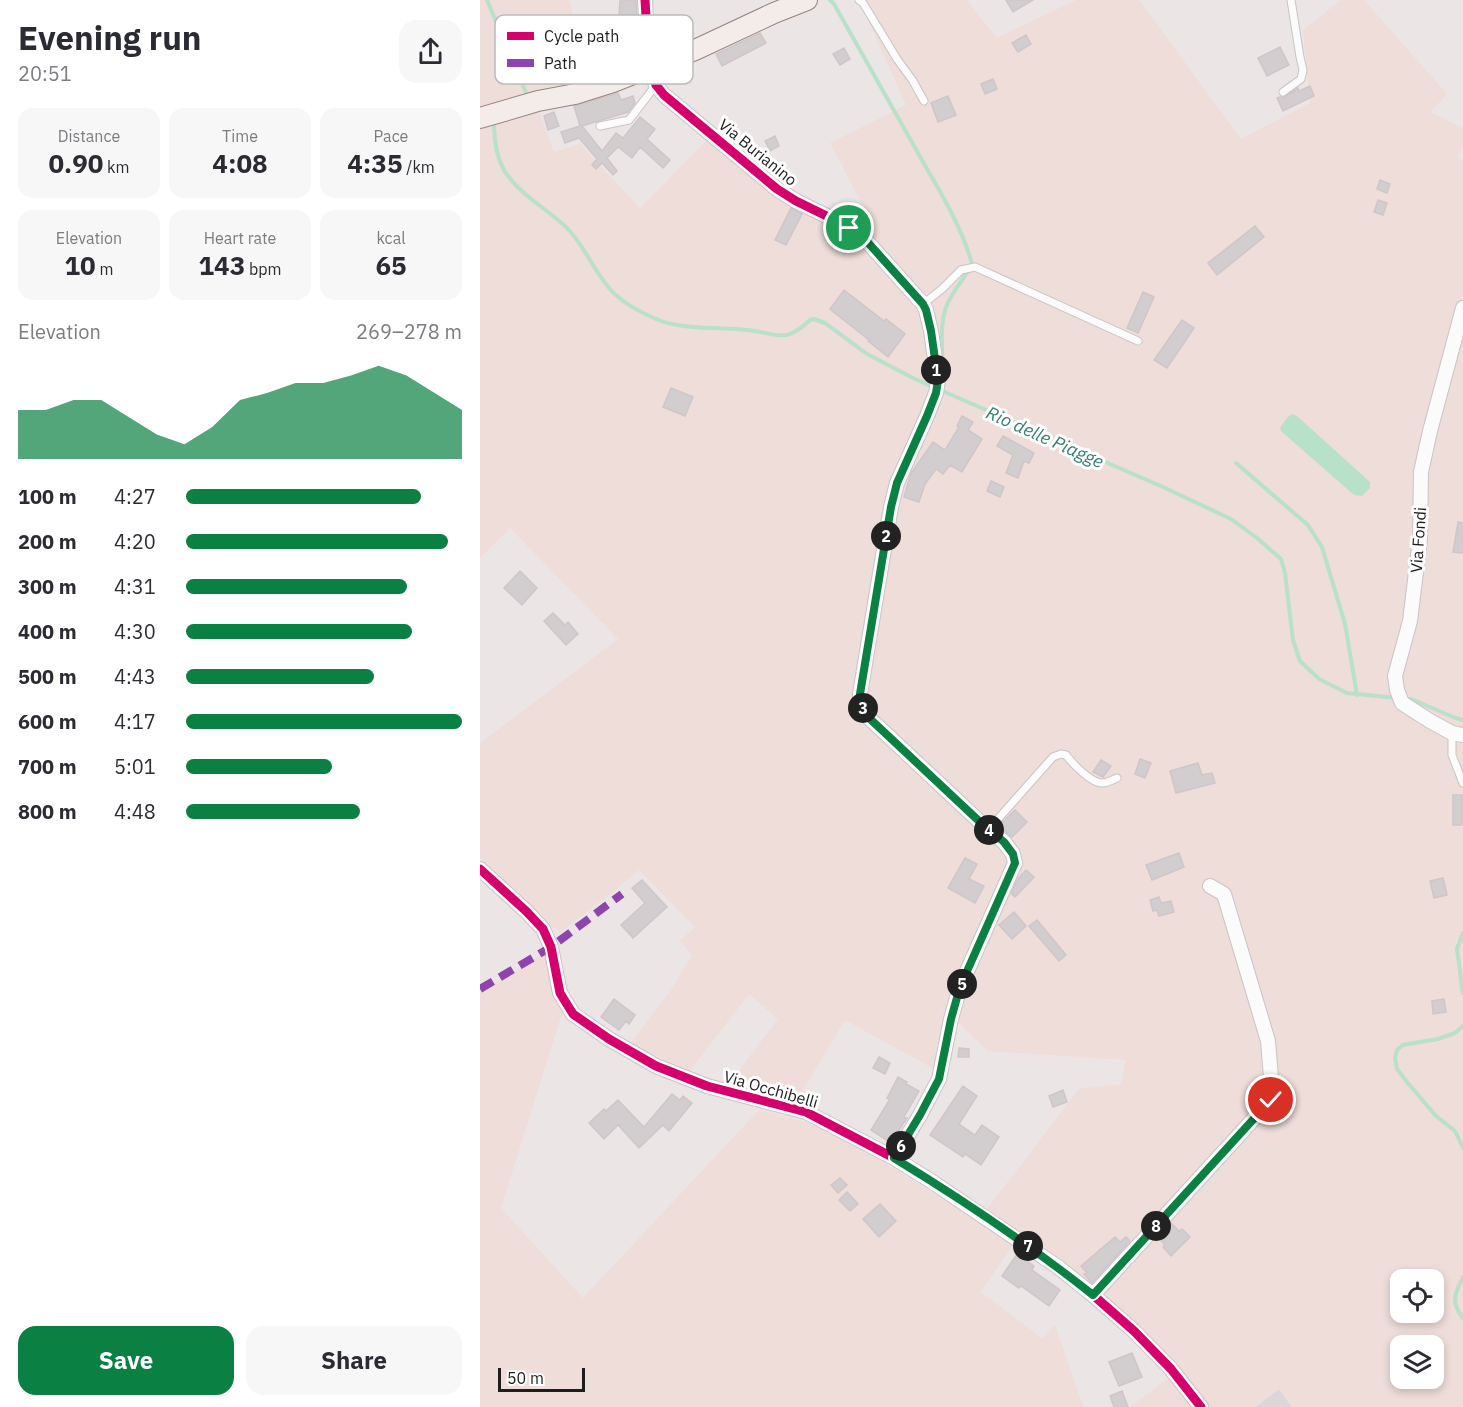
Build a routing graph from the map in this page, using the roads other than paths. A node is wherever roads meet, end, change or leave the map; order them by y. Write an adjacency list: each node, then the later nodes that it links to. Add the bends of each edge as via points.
1 (645, 0): 5 (street)
2 (807, 0): 6 (street)
3 (859, 0): 11 (lane)
4 (1291, 0): 10 (lane, via 1303,70 1301,79)
5 (646, 15)
6 (693, 51)
7 (607, 84): 12 (street)
8 (648, 84): 13 (lane, via 629,120)
9 (657, 84): 14 (street, Via Burianino, via 664,95 777,189 863,237)
10 (1283, 92)
11 (924, 101)
12 (480, 118)
13 (600, 126)
14 (923, 304): 16 (lane, via 961,270 975,267); 20 (street, Via Burianino, via 931,331 938,380 936,393 897,483 891,507 861,706 868,717)
15 (1463, 308): 17 (street, Via Fondi, via 1421,472 1420,539 1410,621 1395,676 1402,703 1430,722)
16 (1138, 341)
17 (1458, 734): 19 (lane, via 1452,755)
18 (1117, 778): 20 (lane, via 1099,783 1066,755 1053,757)
19 (1463, 783)
20 (989, 830): 23 (street, Via Burianino, via 1004,842 1015,863 960,987 939,1079)
21 (480, 869): 23 (street, Via Occhibelli, via 543,929 551,947 560,993 573,1014 657,1066 707,1086 806,1112)
22 (1210, 886): 24 (street, via 1224,894 1268,1041 1271,1100)
23 (894, 1158): 24 (street, Via Occhibelli, via 1022,1242)
24 (1093, 1295): 25 (street, Via Occhibelli, via 1172,1369)
25 (1201, 1407)

